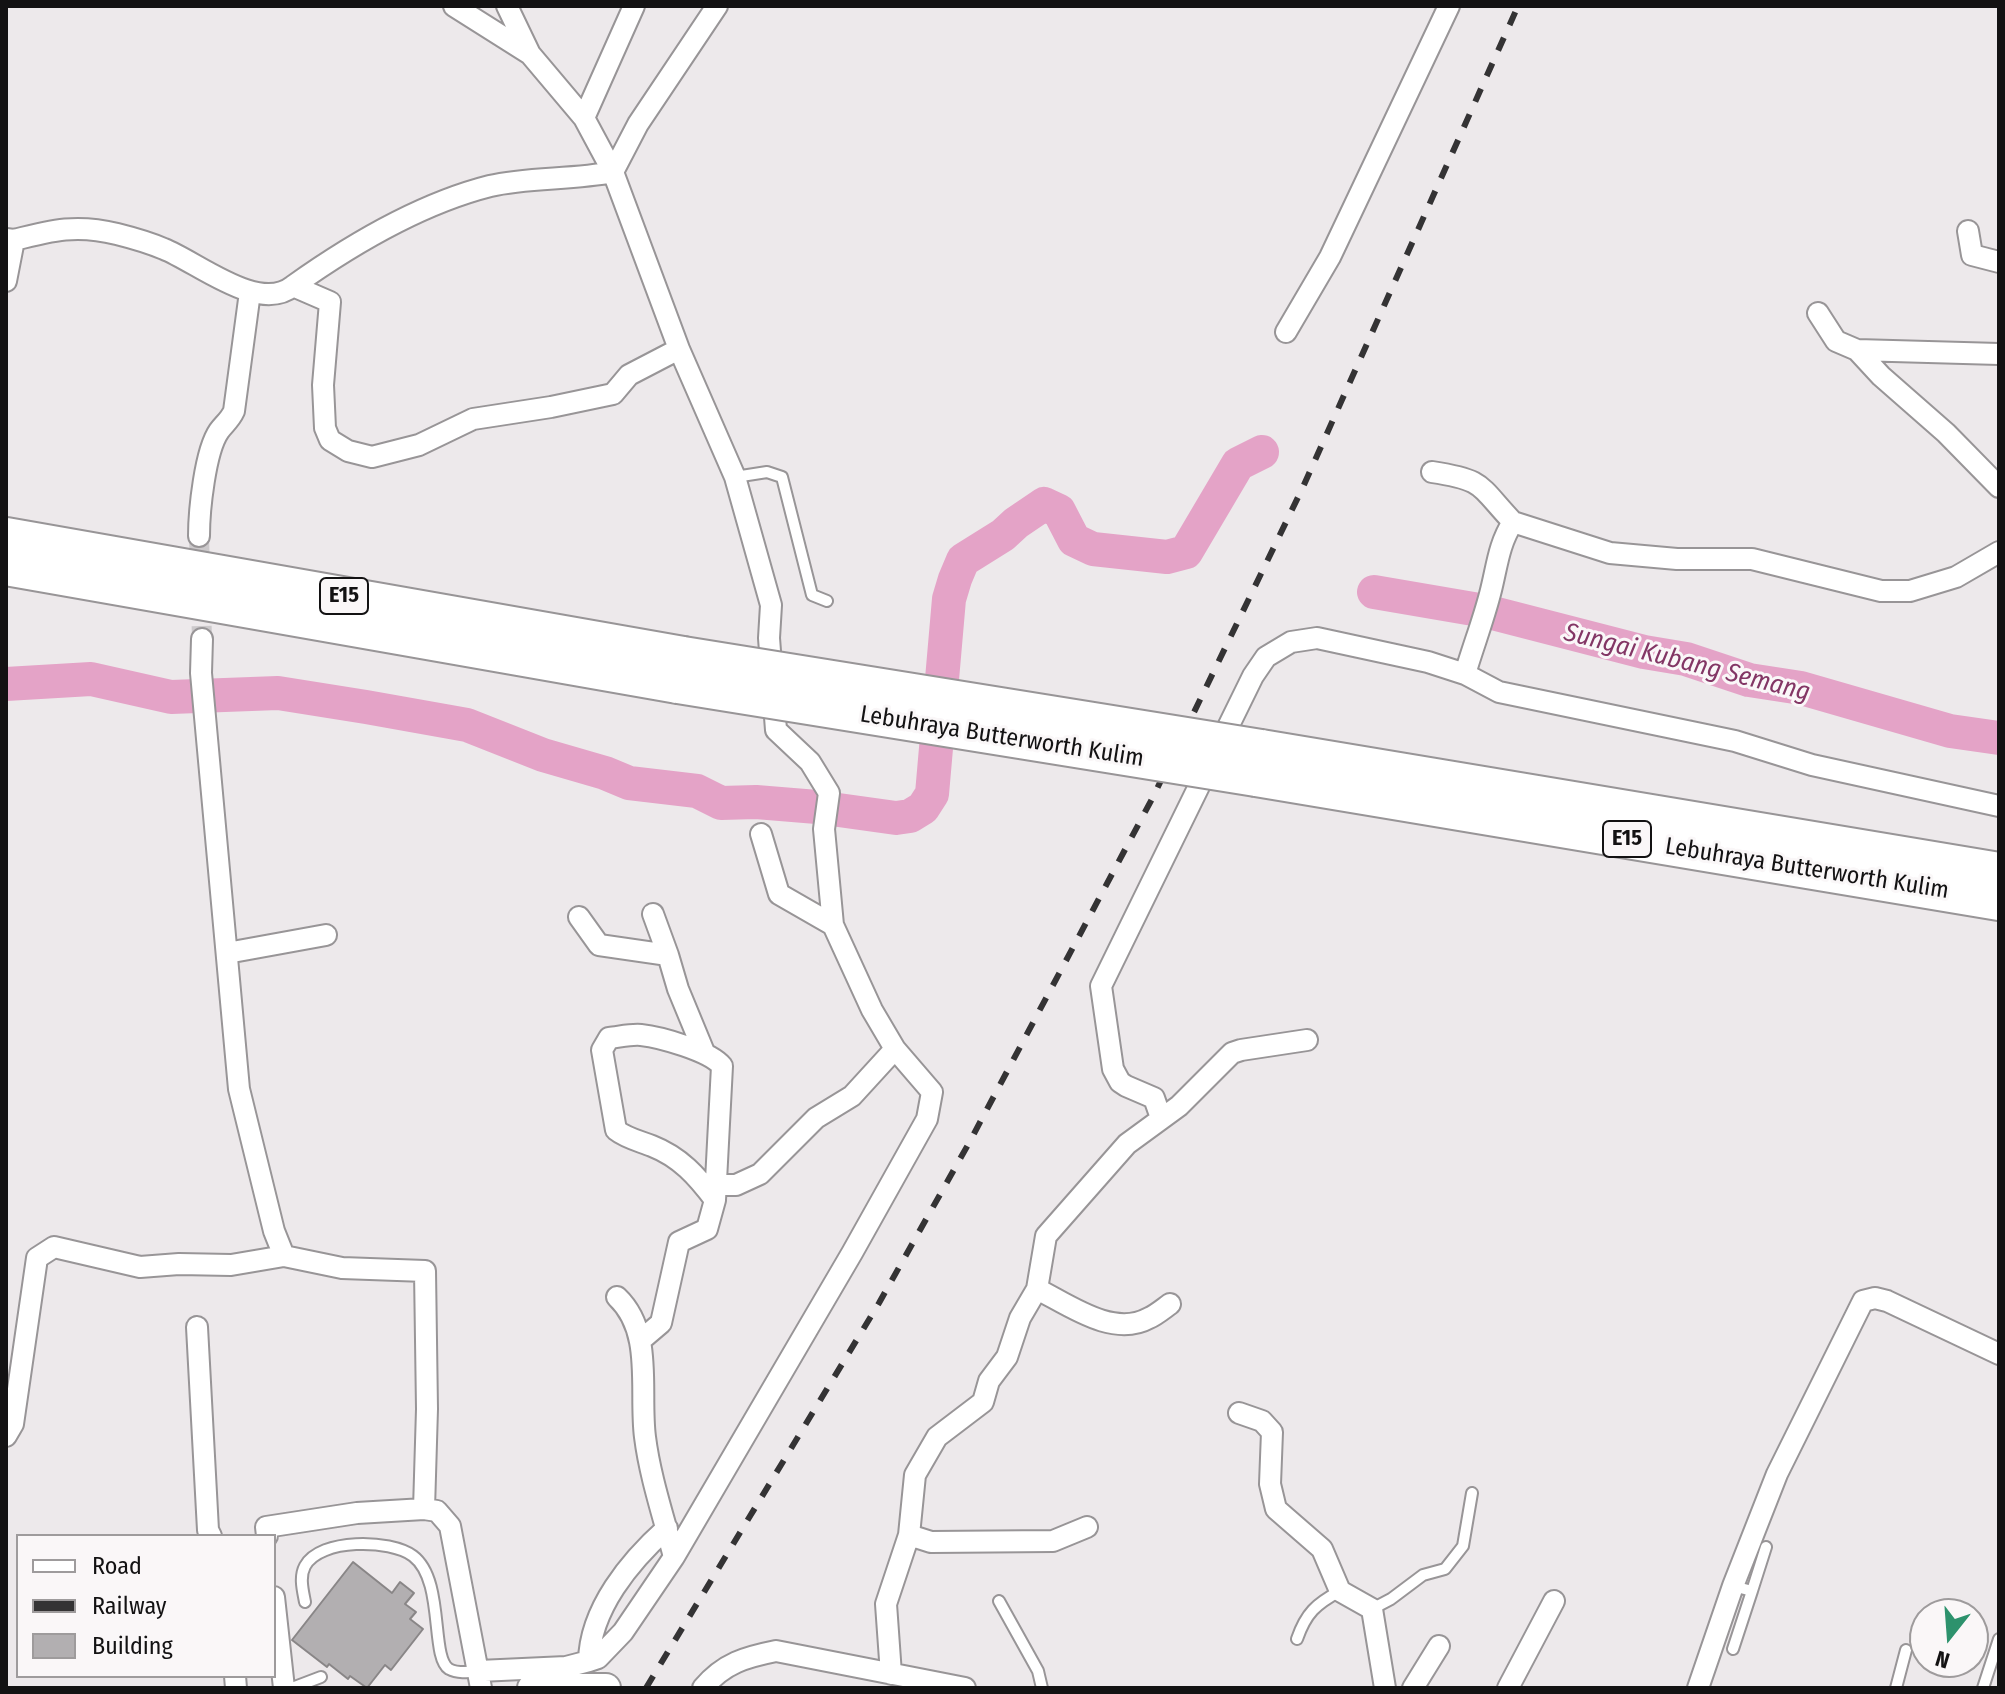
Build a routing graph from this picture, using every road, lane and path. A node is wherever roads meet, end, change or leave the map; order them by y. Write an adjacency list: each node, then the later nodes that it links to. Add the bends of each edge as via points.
1 (454, 6): 6 (street)
2 (507, 6): 6 (street)
3 (634, 6): 7 (street)
4 (717, 6): 8 (street, via 638,124)
5 (1449, 6): 16 (street, via 1330,257)
6 (530, 54): 7 (street)
7 (584, 118): 8 (street)
8 (613, 172): 13 (street, via 492,186 427,208 356,243); 17 (street)
9 (1968, 231): 11 (street, via 1972,255)
10 (10, 240): 12 (street); 14 (street, via 64,228 114,234 162,248)
11 (1999, 262)
12 (6, 281)
13 (293, 286): 14 (street, via 284,293); 17 (street, via 330,302 323,385 330,440 372,457 419,445 473,419 613,394 629,375)
14 (250, 292): 24 (street, via 234,411 218,432 208,465)
15 (1818, 313): 18 (street, via 1836,341)
16 (1286, 332)
17 (679, 349): 21 (street)
18 (1857, 350): 19 (street); 22 (street)
19 (1999, 354)
20 (1432, 472): 23 (street, via 1467,477 1481,485)
21 (735, 477): 28 (lane, via 767,472 782,477 812,595); 39 (street, via 771,605 776,730 810,762 829,793 824,829)
22 (1999, 487)
23 (1513, 522): 26 (street, via 1610,553 1752,559 1881,591 1910,591 1956,577); 31 (street, via 1503,536)
24 (199, 536)
25 (6, 537): 30 (highway, Lebuhraya Butterworth Kulim / E15)
26 (1999, 552)
27 (6, 566): 30 (highway, Lebuhraya Butterworth Kulim / E15)
28 (827, 601)
29 (202, 639): 41 (street)
30 (681, 670): 32 (highway, Lebuhraya Butterworth Kulim / E15, bridge)
31 (1465, 674): 33 (street, via 1499,692 1735,741 1812,765); 46 (street, via 1317,638 1291,642 1266,657 1101,986 1113,1069 1120,1082 1154,1098)
32 (1258, 763): 35 (highway, Lebuhraya Butterworth Kulim / E15); 36 (highway, Lebuhraya Butterworth Kulim / E15)
33 (1999, 806)
34 (761, 834): 39 (street, via 779,894)
35 (1999, 872)
36 (1999, 901)
37 (653, 914): 42 (street)
38 (579, 917): 42 (street, via 599,945)
39 (833, 925): 44 (street)
40 (326, 935): 41 (street)
41 (227, 953): 48 (street, via 239,1089)
42 (668, 955): 45 (street)
43 (1307, 1040): 46 (street, via 1232,1053)
44 (895, 1049): 47 (street, via 852,1096 816,1118 760,1174); 65 (street, via 932,1092 927,1119)
45 (704, 1052): 47 (street, via 722,1066); 47 (street, via 640,1035 609,1038 602,1050 616,1130 683,1164)
46 (1161, 1118): 49 (street, via 1127,1144 1046,1236)
47 (716, 1192): 53 (street, via 707,1229 679,1242 661,1323)
48 (284, 1256): 56 (street, via 231,1265 140,1267 54,1247 37,1258 13,1424); 58 (street, via 342,1268 425,1271)
49 (1037, 1289): 51 (street, via 1111,1324 1147,1320); 63 (street, via 983,1402 937,1437 915,1475)
50 (617, 1297): 53 (street, via 627,1306)
51 (1170, 1304)
52 (197, 1327): 61 (street)
53 (641, 1340): 60 (street, via 645,1438)
54 (1999, 1354): 66 (street, via 1887,1301 1863,1301 1777,1474)
55 (1239, 1413): 67 (street, via 1262,1421 1272,1432 1270,1484 1276,1509 1322,1549)
56 (6, 1436)
57 (1472, 1493): 71 (lane, via 1463,1546 1445,1569 1423,1575)
58 (424, 1509): 62 (street, via 266,1527); 81 (street, via 437,1511 450,1526)
59 (1087, 1527): 63 (street, via 1053,1541 931,1542)
60 (667, 1528): 65 (street); 78 (street, via 642,1550 609,1596 590,1642)
61 (210, 1534)
62 (267, 1534)
63 (909, 1535): 79 (street, via 886,1604)
64 (1766, 1547): 66 (lane)
65 (674, 1557): 78 (street, via 623,1632)
66 (1742, 1588): 76 (lane); 92 (street)
67 (1340, 1591): 71 (street); 73 (lane, via 1305,1616)
68 (999, 1601): 88 (lane)
69 (1554, 1601): 91 (street)
70 (305, 1602): 81 (lane, via 302,1579 312,1557 359,1543 393,1547 413,1556 426,1574 441,1660)
71 (1372, 1609): 89 (street)
72 (276, 1615): 82 (street)
73 (1297, 1639)
74 (1999, 1639): 94 (lane)
75 (1439, 1646): 90 (street)
76 (1733, 1649)
77 (1906, 1650): 93 (lane)
78 (589, 1661): 81 (street)
79 (891, 1674): 86 (street, via 776,1651 745,1657); 87 (street)
80 (321, 1677): 83 (lane)
81 (480, 1680)
82 (284, 1688)
83 (292, 1688)
84 (532, 1688): 85 (main road)
85 (606, 1688)
86 (703, 1688)
87 (965, 1688)
88 (1042, 1688)
89 (1385, 1688)
90 (1413, 1688)
91 (1508, 1688)
92 (1698, 1688)
93 (1896, 1688)
94 (1983, 1688)

